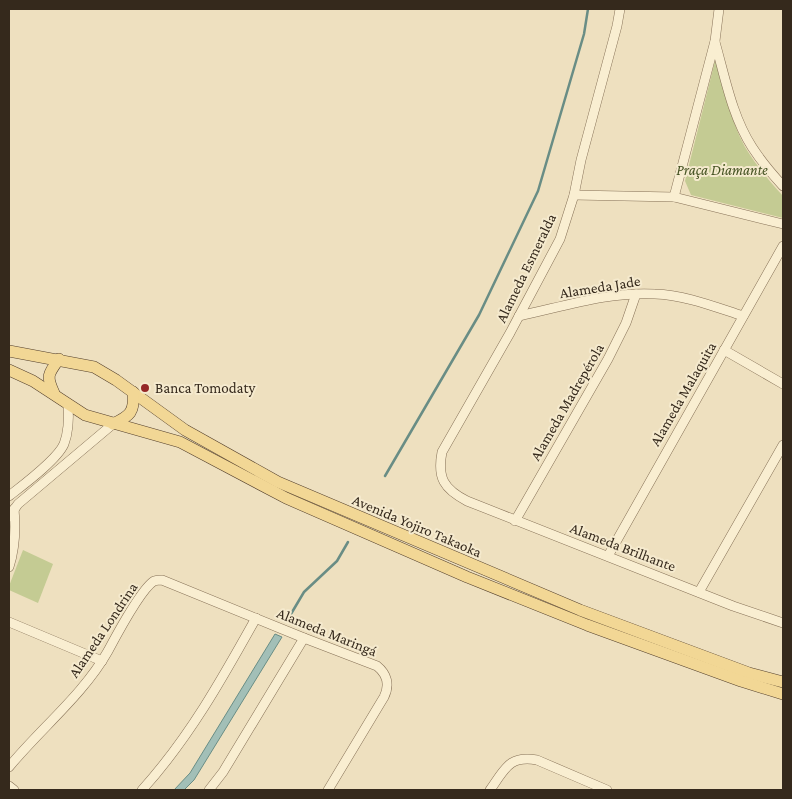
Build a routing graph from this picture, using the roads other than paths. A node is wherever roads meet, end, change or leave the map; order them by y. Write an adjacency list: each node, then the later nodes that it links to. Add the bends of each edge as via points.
1 (620, 9): 5 (street, Alameda Esmeralda)
2 (719, 9): 3 (street)
3 (715, 41): 4 (street, via 737,118 751,146); 6 (street)
4 (783, 186)
5 (574, 196): 6 (street); 10 (street, Alameda Esmeralda, via 560,239)
6 (674, 197): 7 (street)
7 (783, 224)
8 (783, 246): 11 (street, Alameda Malaquita)
9 (636, 294): 10 (street, Alameda Jade, via 611,296); 11 (street, Alameda Jade, via 672,295); 25 (street, Alameda Madrepérola, via 608,359)
10 (519, 316): 22 (street, Alameda Esmeralda, via 442,452 441,474 444,484)
11 (743, 316): 12 (street, Alameda Malaquita)
12 (724, 350): 16 (street); 26 (street, Alameda Malaquita)
13 (9, 351): 14 (main road, Avenida Yojiro Takaoka)
14 (59, 359): 17 (main road, Avenida Yojiro Takaoka, via 103,371); 18 (main road, via 48,381)
15 (9, 370): 18 (main road, Avenida Yojiro Takaoka, via 33,380)
16 (783, 384)
17 (133, 392): 20 (main road, via 132,411); 35 (main road, Avenida Yojiro Takaoka, via 185,430 278,482 580,610 749,673)
18 (55, 395): 19 (main road, Avenida Yojiro Takaoka)
19 (68, 405): 20 (main road, Avenida Yojiro Takaoka, via 85,416); 23 (street, via 68,428 63,447)
20 (113, 424): 24 (street); 36 (main road, Avenida Yojiro Takaoka, via 180,442 286,498 548,610 741,682)
21 (783, 445): 29 (street)
22 (454, 494): 25 (street, Alameda Brilhante)
23 (9, 496)
24 (11, 513): 27 (street, via 15,537)
25 (515, 521): 26 (street, Alameda Brilhante)
26 (608, 556): 29 (street, Alameda Brilhante)
27 (9, 568)
28 (162, 580): 30 (street, Alameda Maringá); 34 (street, Alameda Londrina, via 153,582 142,594)
29 (699, 592): 32 (street, Alameda Brilhante)
30 (256, 618): 33 (street, Alameda Maringá); 40 (street, via 188,734)
31 (9, 622): 34 (street)
32 (783, 623)
33 (304, 638): 41 (street, via 228,766); 42 (street, Alameda Maringá, via 377,666 384,673 388,685)
34 (102, 661): 37 (street, Alameda Londrina)
35 (783, 682)
36 (783, 694)
37 (9, 767)
38 (9, 786): 39 (street)
39 (14, 790)
40 (142, 790)
41 (209, 790)
42 (328, 790)
43 (490, 790): 44 (street, via 505,769 518,759 526,758)
44 (607, 790)

